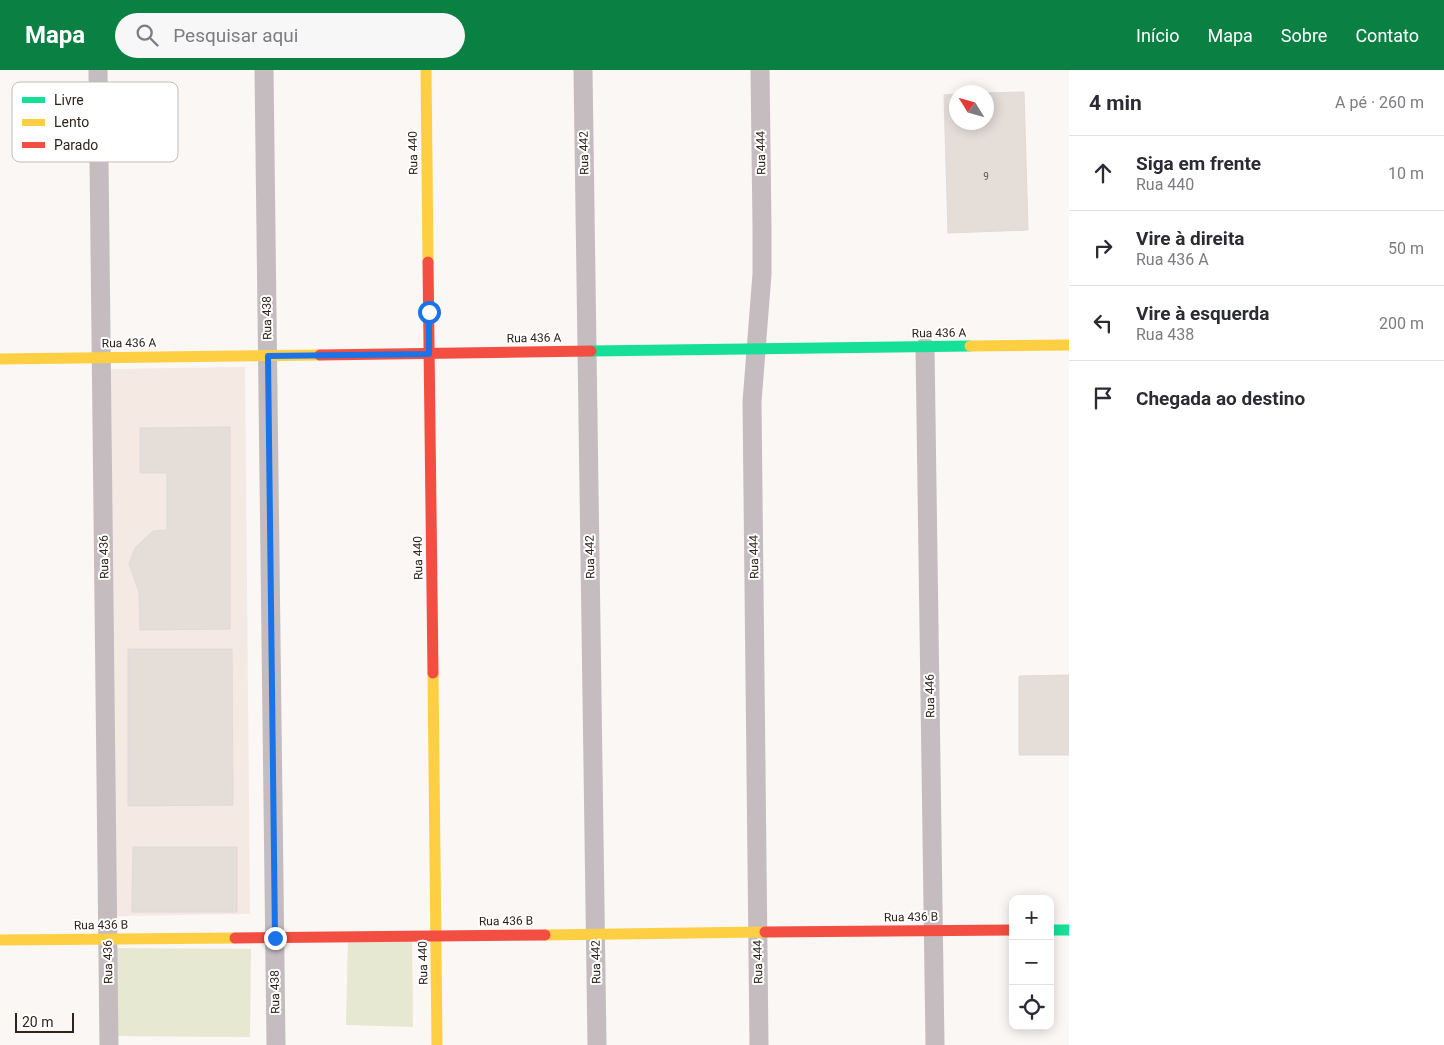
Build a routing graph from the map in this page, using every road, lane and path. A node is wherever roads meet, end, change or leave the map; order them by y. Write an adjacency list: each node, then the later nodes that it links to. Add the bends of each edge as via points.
1 (264, 70): 11 (street, Rua 438)
2 (426, 70): 10 (street, Rua 440)
3 (583, 70): 9 (street, Rua 442)
4 (760, 70): 8 (street, Rua 444, via 762,274)
5 (99, 162): 12 (street, Rua 436)
6 (1069, 346): 7 (street, Rua 436 A)
7 (925, 347): 8 (street, Rua 436 A); 17 (street, Rua 446)
8 (756, 349): 9 (street, Rua 436 A); 18 (street, Rua 444, via 752,402)
9 (587, 352): 10 (street, Rua 436 A); 19 (street, Rua 442)
10 (429, 354): 11 (street, Rua 436 A); 20 (street, Rua 440)
11 (268, 356): 12 (street, Rua 436 A); 21 (street, Rua 438)
12 (101, 358): 13 (street, Rua 436 A); 22 (street, Rua 436)
13 (0, 359)
14 (1009, 930): 17 (street, Rua 436 B)
15 (1054, 930): 16 (street)
16 (1069, 930)
17 (933, 931): 18 (street, Rua 436 B); 29 (street, Rua 446)
18 (758, 933): 19 (street, Rua 436 B); 28 (street, Rua 444)
19 (595, 934): 20 (street, Rua 436 B); 27 (street, Rua 442)
20 (436, 936): 21 (street, Rua 436 B); 26 (street, Rua 440)
21 (275, 938): 22 (street, Rua 436 B); 25 (street, Rua 438)
22 (108, 939): 23 (street, Rua 436 B); 24 (street, Rua 436)
23 (0, 940)
24 (109, 1045)
25 (276, 1045)
26 (437, 1045)
27 (597, 1045)
28 (759, 1045)
29 (934, 1045)

